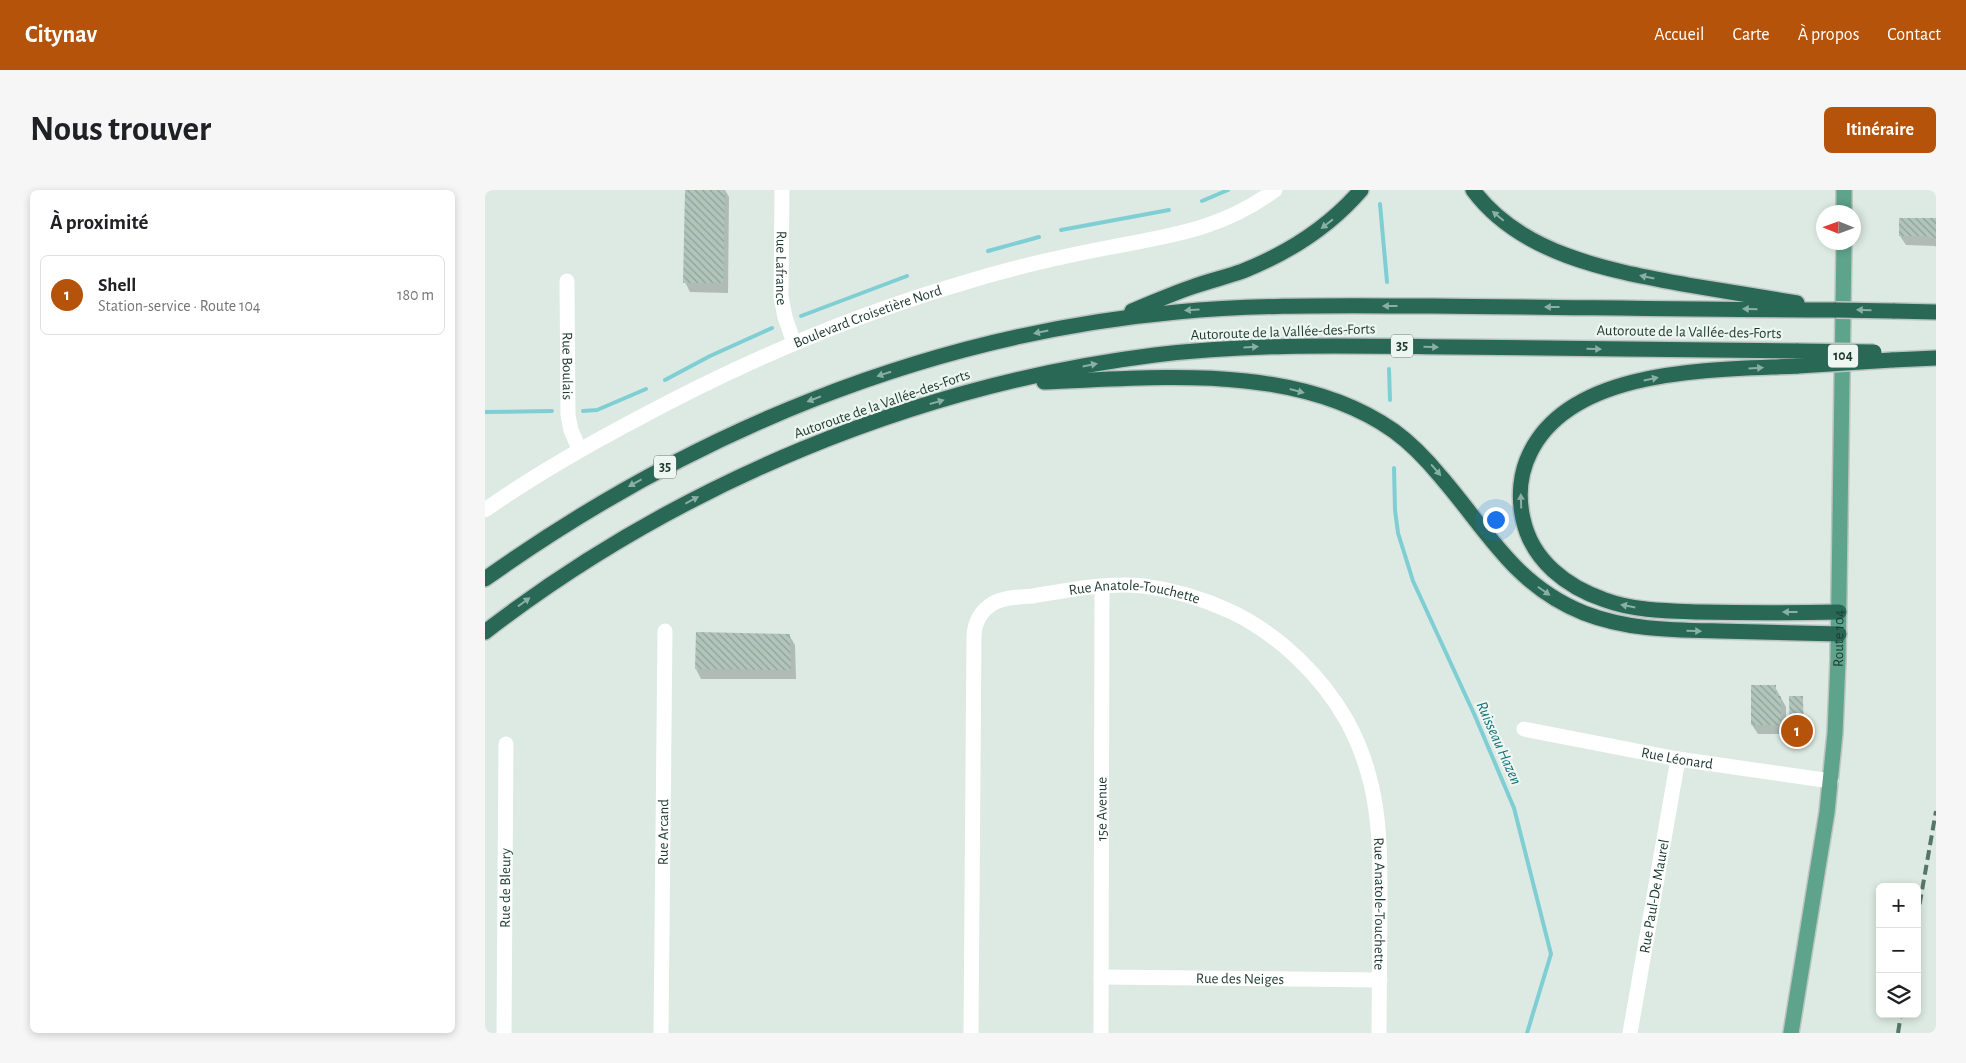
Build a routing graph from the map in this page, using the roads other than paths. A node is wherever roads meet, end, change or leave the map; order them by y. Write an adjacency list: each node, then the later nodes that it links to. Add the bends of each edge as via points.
1 (782, 190): 12 (street, Rue Lafrance, via 781,297)
2 (1275, 190): 12 (street, Boulevard Croisetière Nord, via 1238,213 1201,228 964,282)
3 (1361, 190): 11 (highway, one-way to 11, via 1326,225 1270,259)
4 (1473, 190): 9 (highway, one-way to 4, via 1586,262 1521,233 1493,212)
5 (1844, 190): 6 (main road)
6 (1844, 205)
7 (1844, 250): 22 (main road, Route 104 / 104)
8 (567, 281): 18 (street, Rue Boulais, via 568,407 571,430)
9 (1798, 306): 10 (highway, Autoroute de la Vallée-des-Forts / 35, one-way to 9, bridge); 11 (highway, Autoroute de la Vallée-des-Forts / 35, one-way to 11, via 1279,306 1182,311)
10 (1936, 312)
11 (1106, 321): 20 (highway, Autoroute de la Vallée-des-Forts / 35, one-way to 20, via 1031,334 945,355 859,382 757,422 635,483 555,531)
12 (794, 343): 18 (street, Boulevard Croisetière Nord, via 673,399)
13 (1936, 353): 14 (highway, Autoroute de la Vallée-des-Forts / 35)
14 (1892, 356): 15 (highway, Autoroute de la Vallée-des-Forts / 35, bridge); 16 (highway)
15 (1798, 358): 17 (highway, Autoroute de la Vallée-des-Forts / 35, one-way to 15, via 1116,361 1255,347 1364,346); 22 (highway, one-way to 15, via 1678,611 1607,601 1575,587 1552,570 1533,545 1522,515 1522,479 1532,449 1550,425 1582,401 1627,384 1671,375)
16 (1936, 358)
17 (1008, 383): 24 (highway, Autoroute de la Vallée-des-Forts / 35, one-way to 17, via 602,550 721,485 845,433); 25 (highway, one-way to 25, via 1216,378 1273,385 1328,400 1379,422 1407,441 1442,477 1513,565 1535,585 1570,607 1611,622 1653,629)
18 (579, 449): 19 (street, Boulevard Croisetière Nord)
19 (485, 510)
20 (485, 579)
21 (1102, 587): 30 (street, 15e Avenue); 31 (street, Rue Anatole-Touchette, via 1167,590 1231,612 1267,633 1295,656 1336,704 1362,754 1378,813); 34 (street, Rue Anatole-Touchette, via 999,601 986,608 975,625)
22 (1839, 612): 25 (main road, Route 104 / 104)
23 (665, 631): 33 (street, Rue Arcand)
24 (485, 632)
25 (1839, 634): 29 (main road, Route 104)
26 (1524, 729): 28 (street, Rue Léonard)
27 (506, 744): 32 (street, Rue de Bleury)
28 (1677, 759): 29 (street, Rue Léonard); 37 (street, Rue Paul-De Maurel)
29 (1831, 781): 38 (main road, Route 104)
30 (1101, 976): 31 (street, Rue des Neiges); 35 (street, 15e Avenue)
31 (1379, 980): 36 (street, Rue Anatole-Touchette)
32 (504, 1033)
33 (661, 1033)
34 (971, 1033)
35 (1101, 1033)
36 (1379, 1033)
37 (1629, 1033)
38 (1791, 1033)

